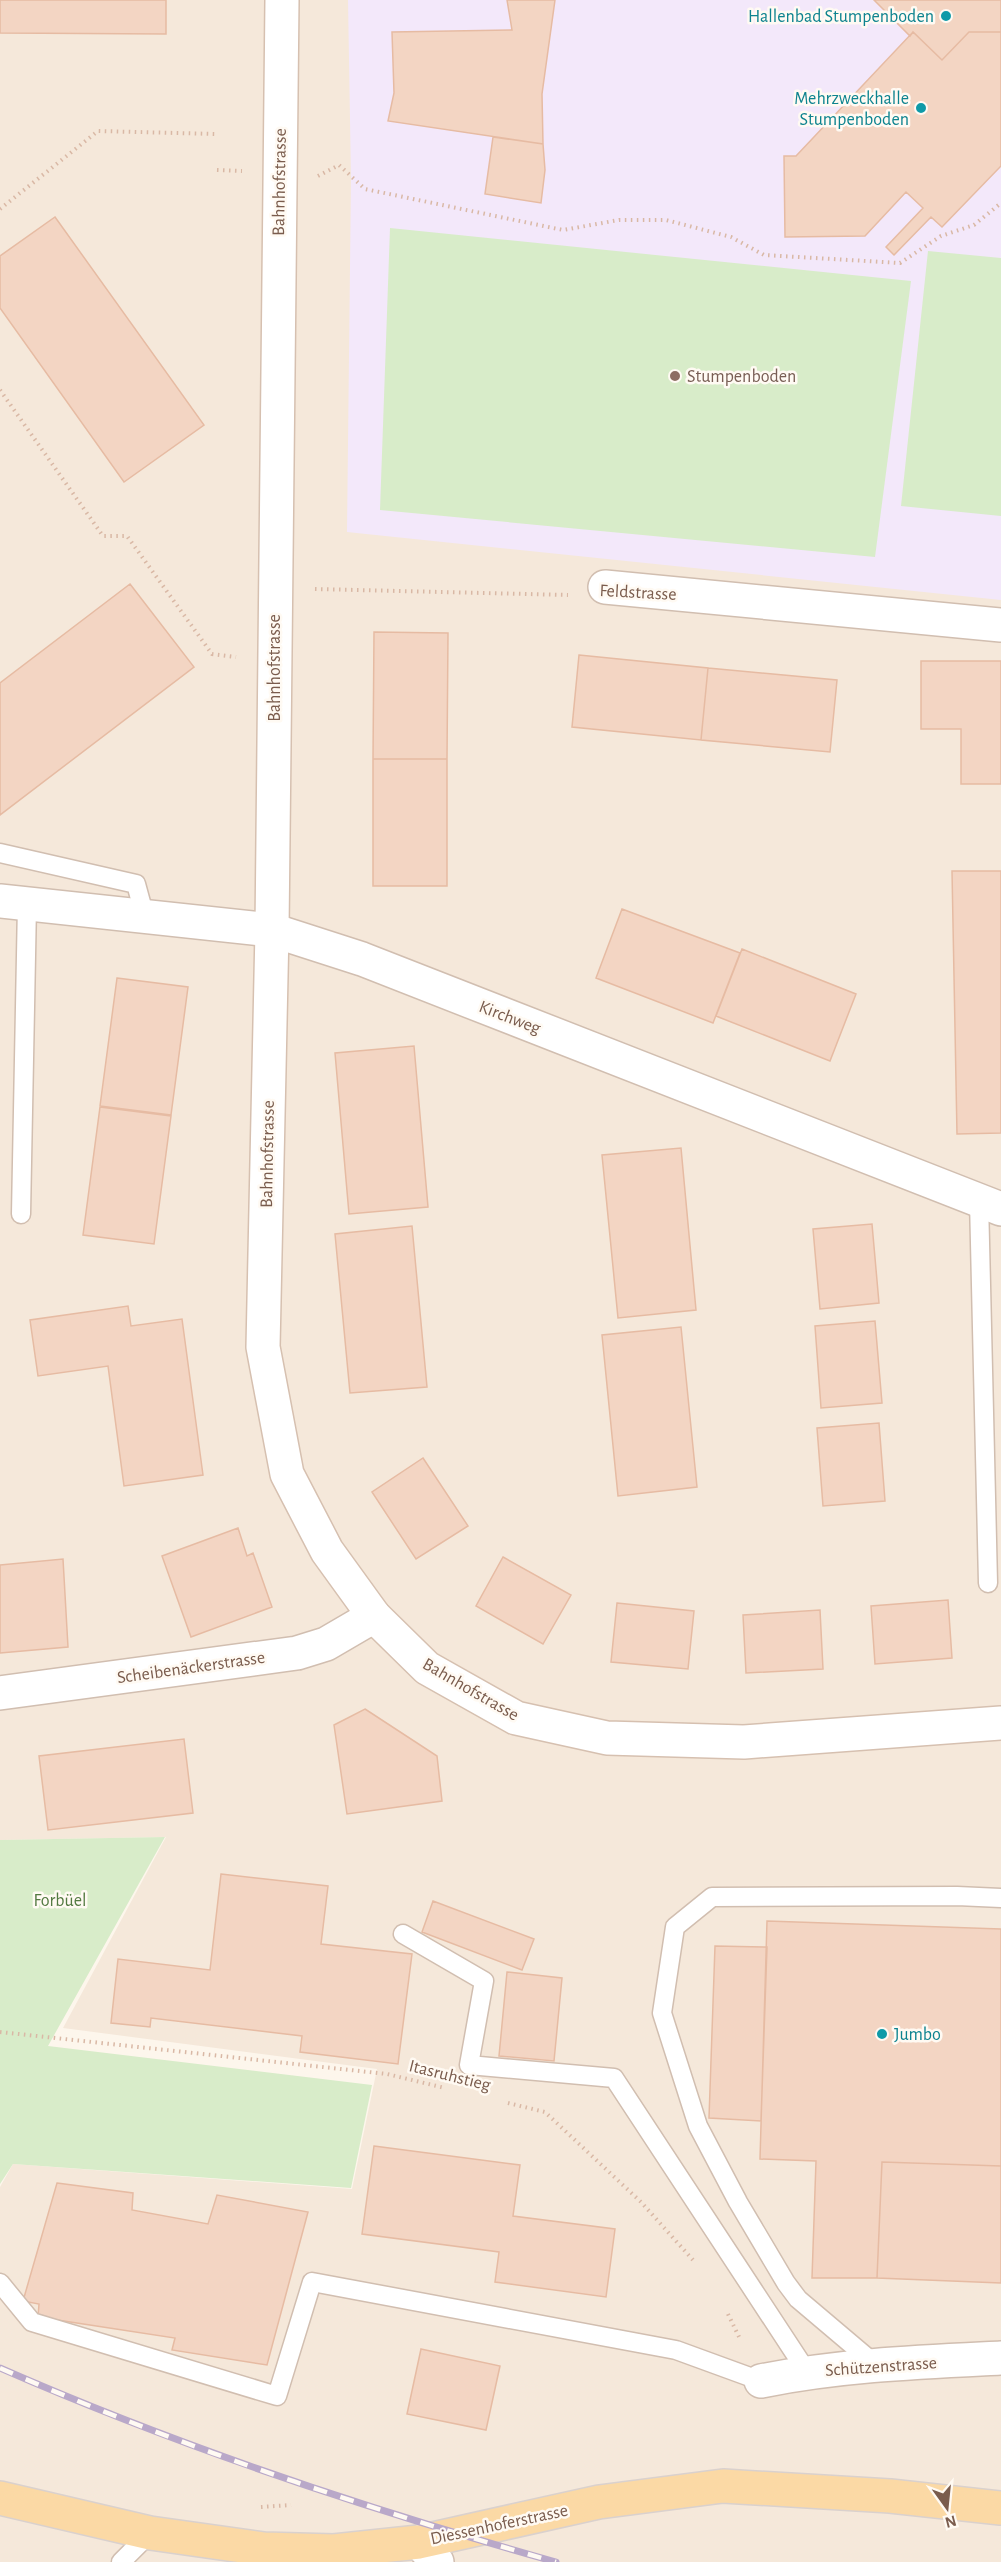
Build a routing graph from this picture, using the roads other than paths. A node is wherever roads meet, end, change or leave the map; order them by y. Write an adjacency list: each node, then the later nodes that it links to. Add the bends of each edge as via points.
1 (282, 0): 7 (street, Bahnhofstrasse)
2 (605, 587): 3 (street, Feldstrasse)
3 (1001, 625)
4 (0, 853): 6 (lane, via 136,884)
5 (14, 902): 6 (street, Kirchweg); 9 (lane)
6 (145, 917): 7 (street, Kirchweg)
7 (272, 930): 8 (street, Kirchweg, via 362,959); 11 (street, Bahnhofstrasse, via 263,1347 287,1474 327,1551)
8 (990, 1205): 10 (lane)
9 (21, 1214)
10 (988, 1583)
11 (374, 1616): 12 (street, Scheibenäckerstrasse, via 326,1644 297,1653); 13 (street, Bahnhofstrasse, via 427,1668 516,1718 607,1738 744,1742)
12 (0, 1693)
13 (1001, 1723)
14 (1001, 1898): 18 (lane, via 712,1898 675,1927 662,2013 698,2126 786,2283 798,2299)
15 (403, 1934): 19 (lane, via 484,1981 469,2065 614,2078)
16 (0, 2283): 20 (lane, via 32,2322 277,2396 312,2282 676,2350)
17 (1001, 2358): 18 (street, Schützenstrasse)
18 (876, 2365): 19 (street, Schützenstrasse)
19 (807, 2372): 20 (street, Schützenstrasse)
20 (761, 2381)
21 (0, 2498): 23 (main road, Diessenhoferstrasse)
22 (1001, 2508): 24 (main road, Diessenhoferstrasse, via 890,2496 723,2486 599,2502)
23 (150, 2533): 24 (main road, Diessenhoferstrasse, via 264,2549); 25 (lane)
24 (428, 2552)
25 (121, 2562)

